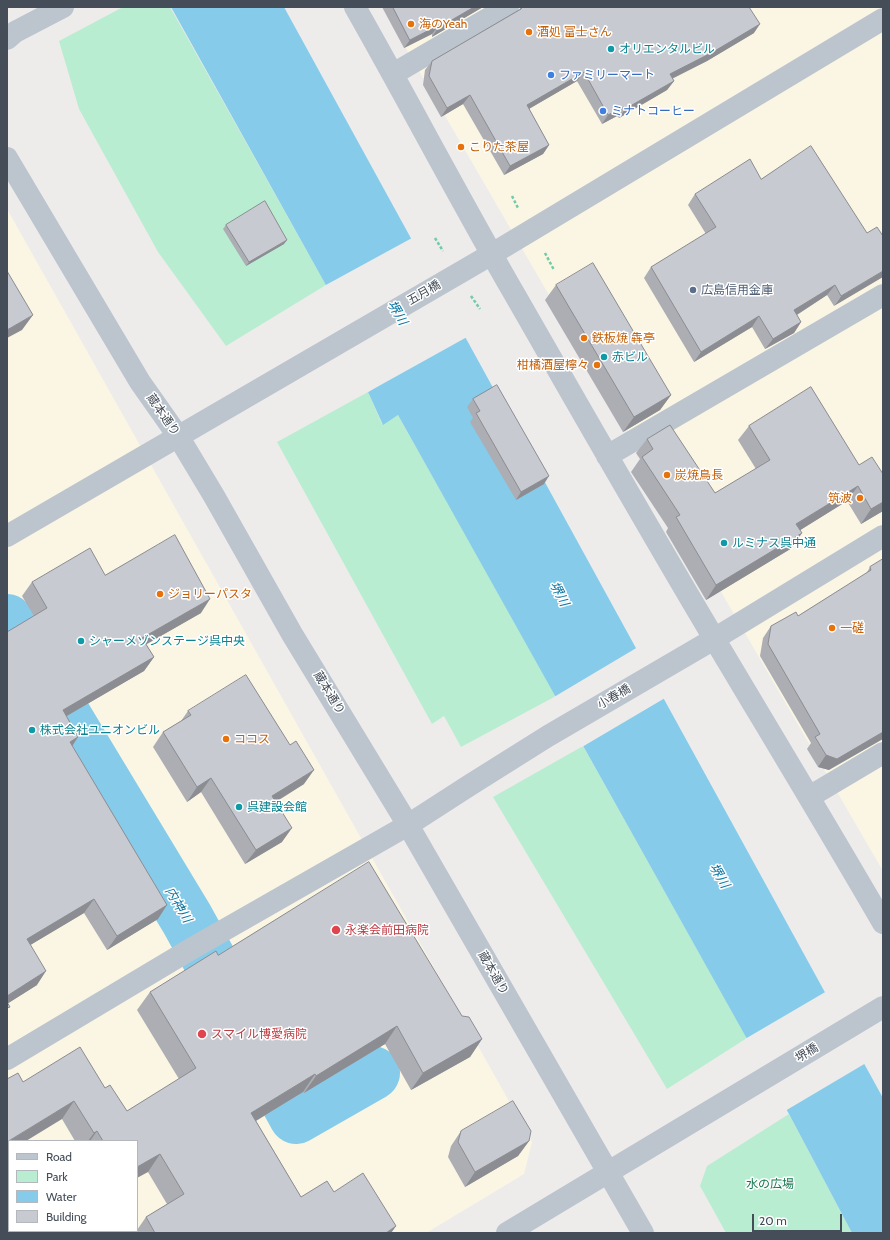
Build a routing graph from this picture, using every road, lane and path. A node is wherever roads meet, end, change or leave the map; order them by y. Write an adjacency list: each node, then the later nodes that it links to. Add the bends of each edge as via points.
1 (63, 7): 5 (street, via 15,32)
2 (355, 7): 6 (street)
3 (508, 7): 6 (street)
4 (883, 19): 8 (street, 五月橋)
5 (7, 39)
6 (393, 74): 8 (street)
7 (7, 158): 10 (street, 蔵本通り, via 140,382)
8 (492, 254): 10 (street, 五月橋); 11 (street)
9 (883, 295): 11 (street)
10 (178, 436): 12 (street, 五月橋); 17 (street, 蔵本通り, via 292,634)
11 (607, 456): 14 (street)
12 (7, 536)
13 (883, 536): 14 (street, 小春橋)
14 (714, 639): 16 (street); 17 (street, 小春橋, via 548,736)
15 (883, 753): 16 (street)
16 (809, 797): 18 (street)
17 (408, 825): 20 (street, 小春橋, via 191,949); 21 (street, 蔵本通り)
18 (883, 923)
19 (883, 1007): 21 (street, 堺橋)
20 (7, 1059)
21 (608, 1173): 22 (street, 堺橋); 23 (street, 蔵本通り)
22 (507, 1233)
23 (643, 1233)

